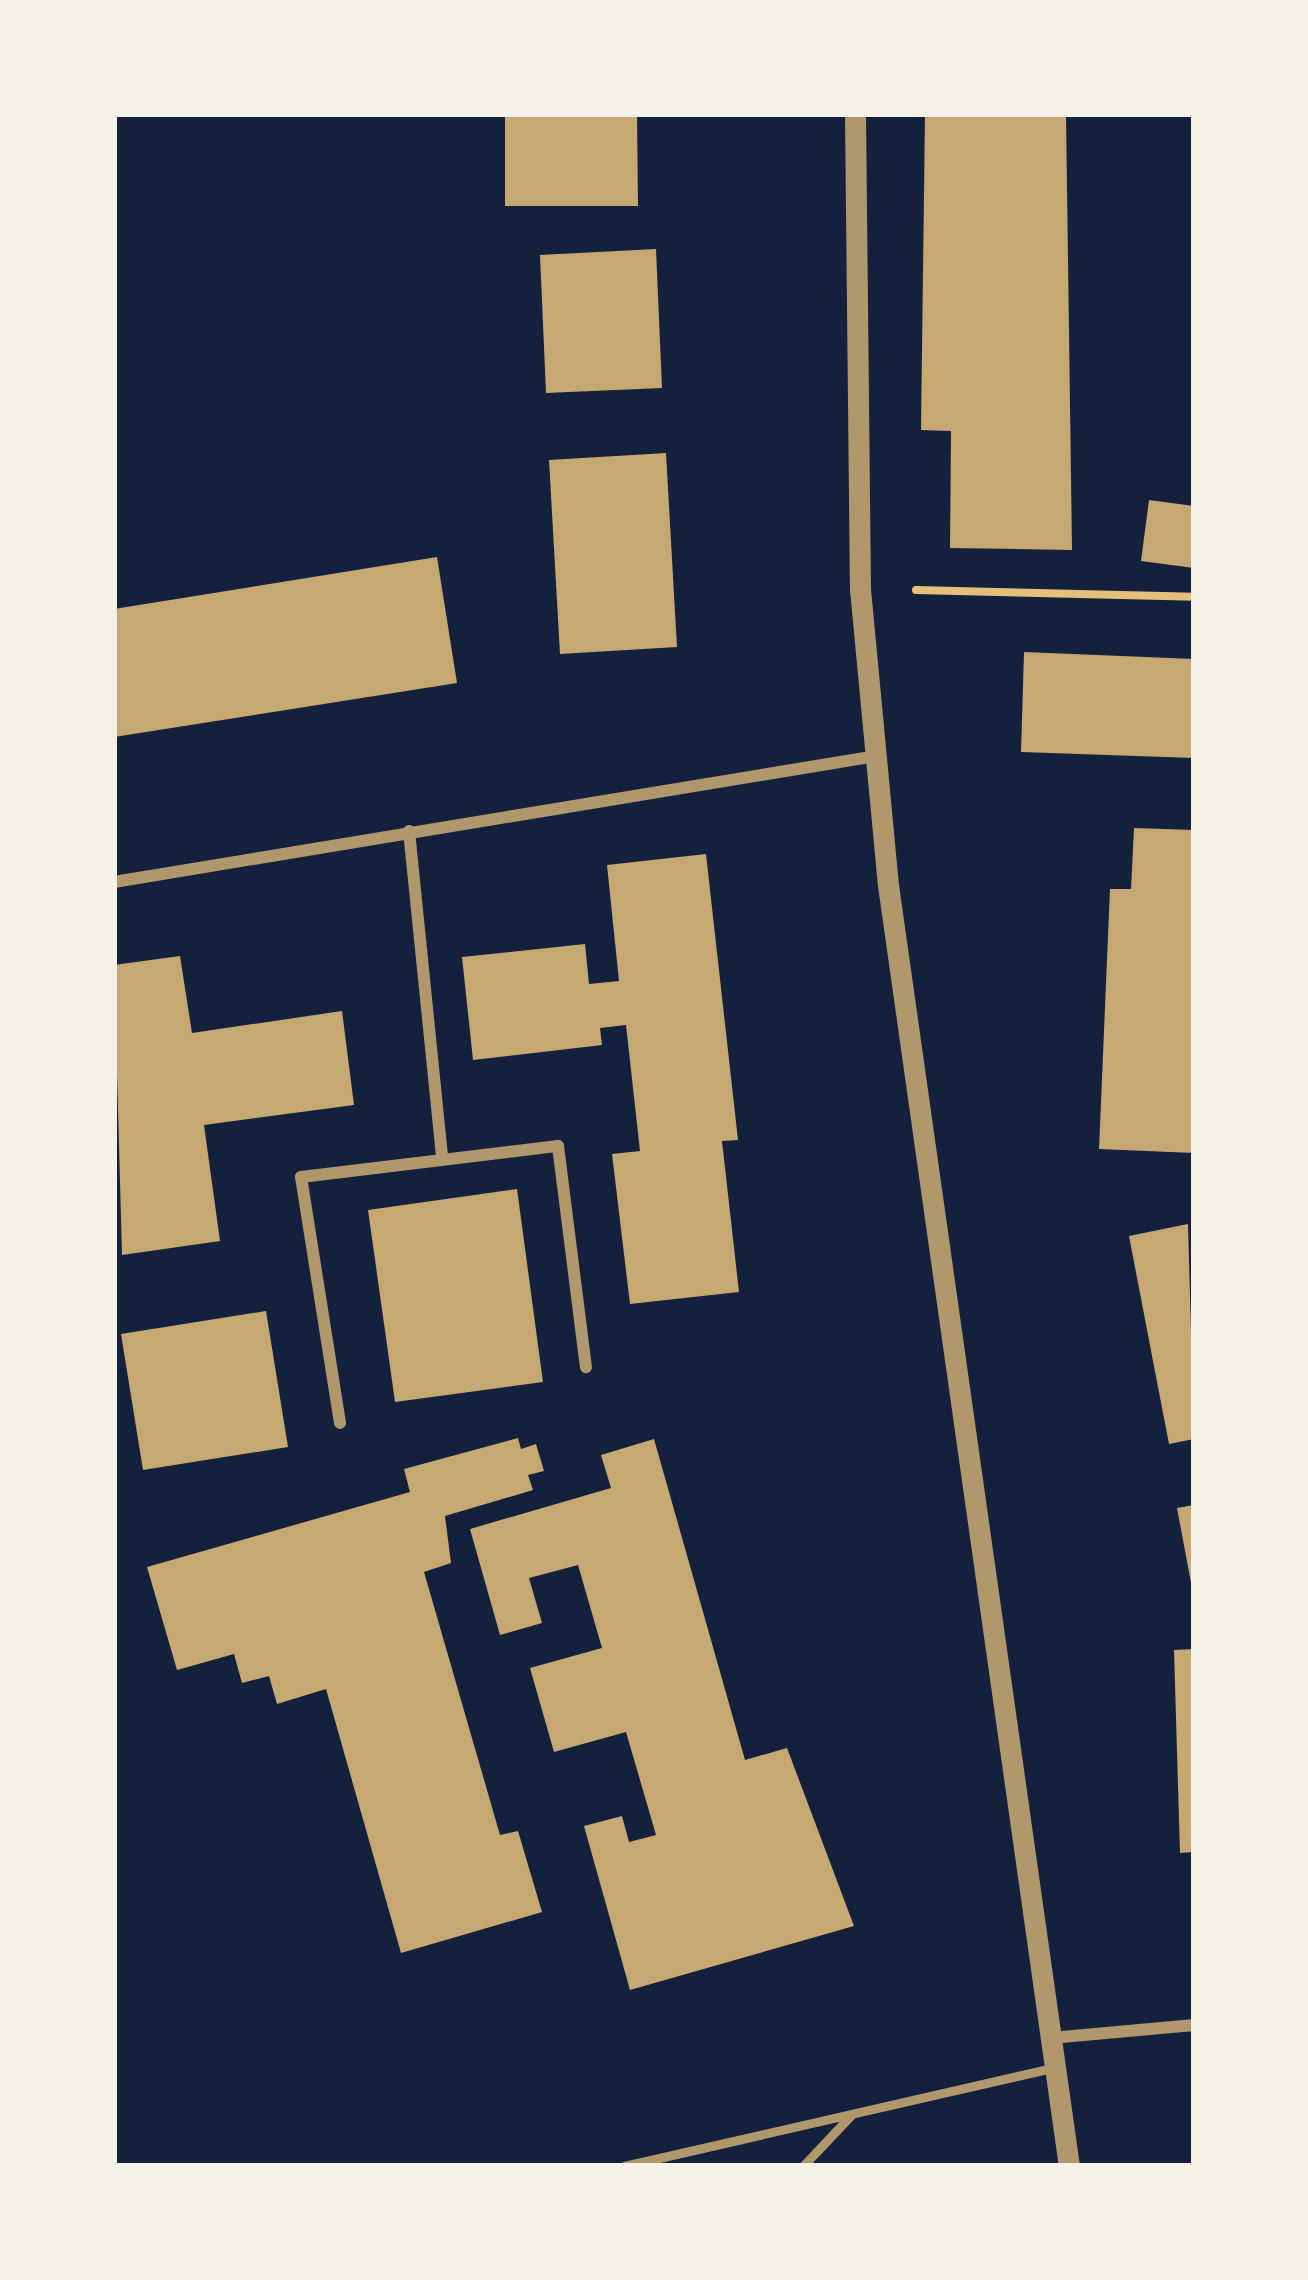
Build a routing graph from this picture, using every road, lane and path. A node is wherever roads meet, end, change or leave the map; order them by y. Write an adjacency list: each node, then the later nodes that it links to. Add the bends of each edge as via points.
1 (855, 114): 2 (street)
2 (860, 589): 3 (path); 4 (street)
3 (1194, 597)
4 (876, 755): 5 (street); 11 (street)
5 (409, 831): 6 (street); 7 (street)
6 (114, 882)
7 (442, 1157): 8 (street, via 559,1145); 9 (street, via 302,1177)
8 (586, 1367)
9 (340, 1423)
10 (1194, 2025): 11 (street)
11 (1051, 2038): 12 (street)
12 (1055, 2067): 13 (lane); 16 (street)
13 (852, 2114): 14 (lane); 15 (lane)
14 (624, 2166)
15 (802, 2166)
16 (1070, 2166)

